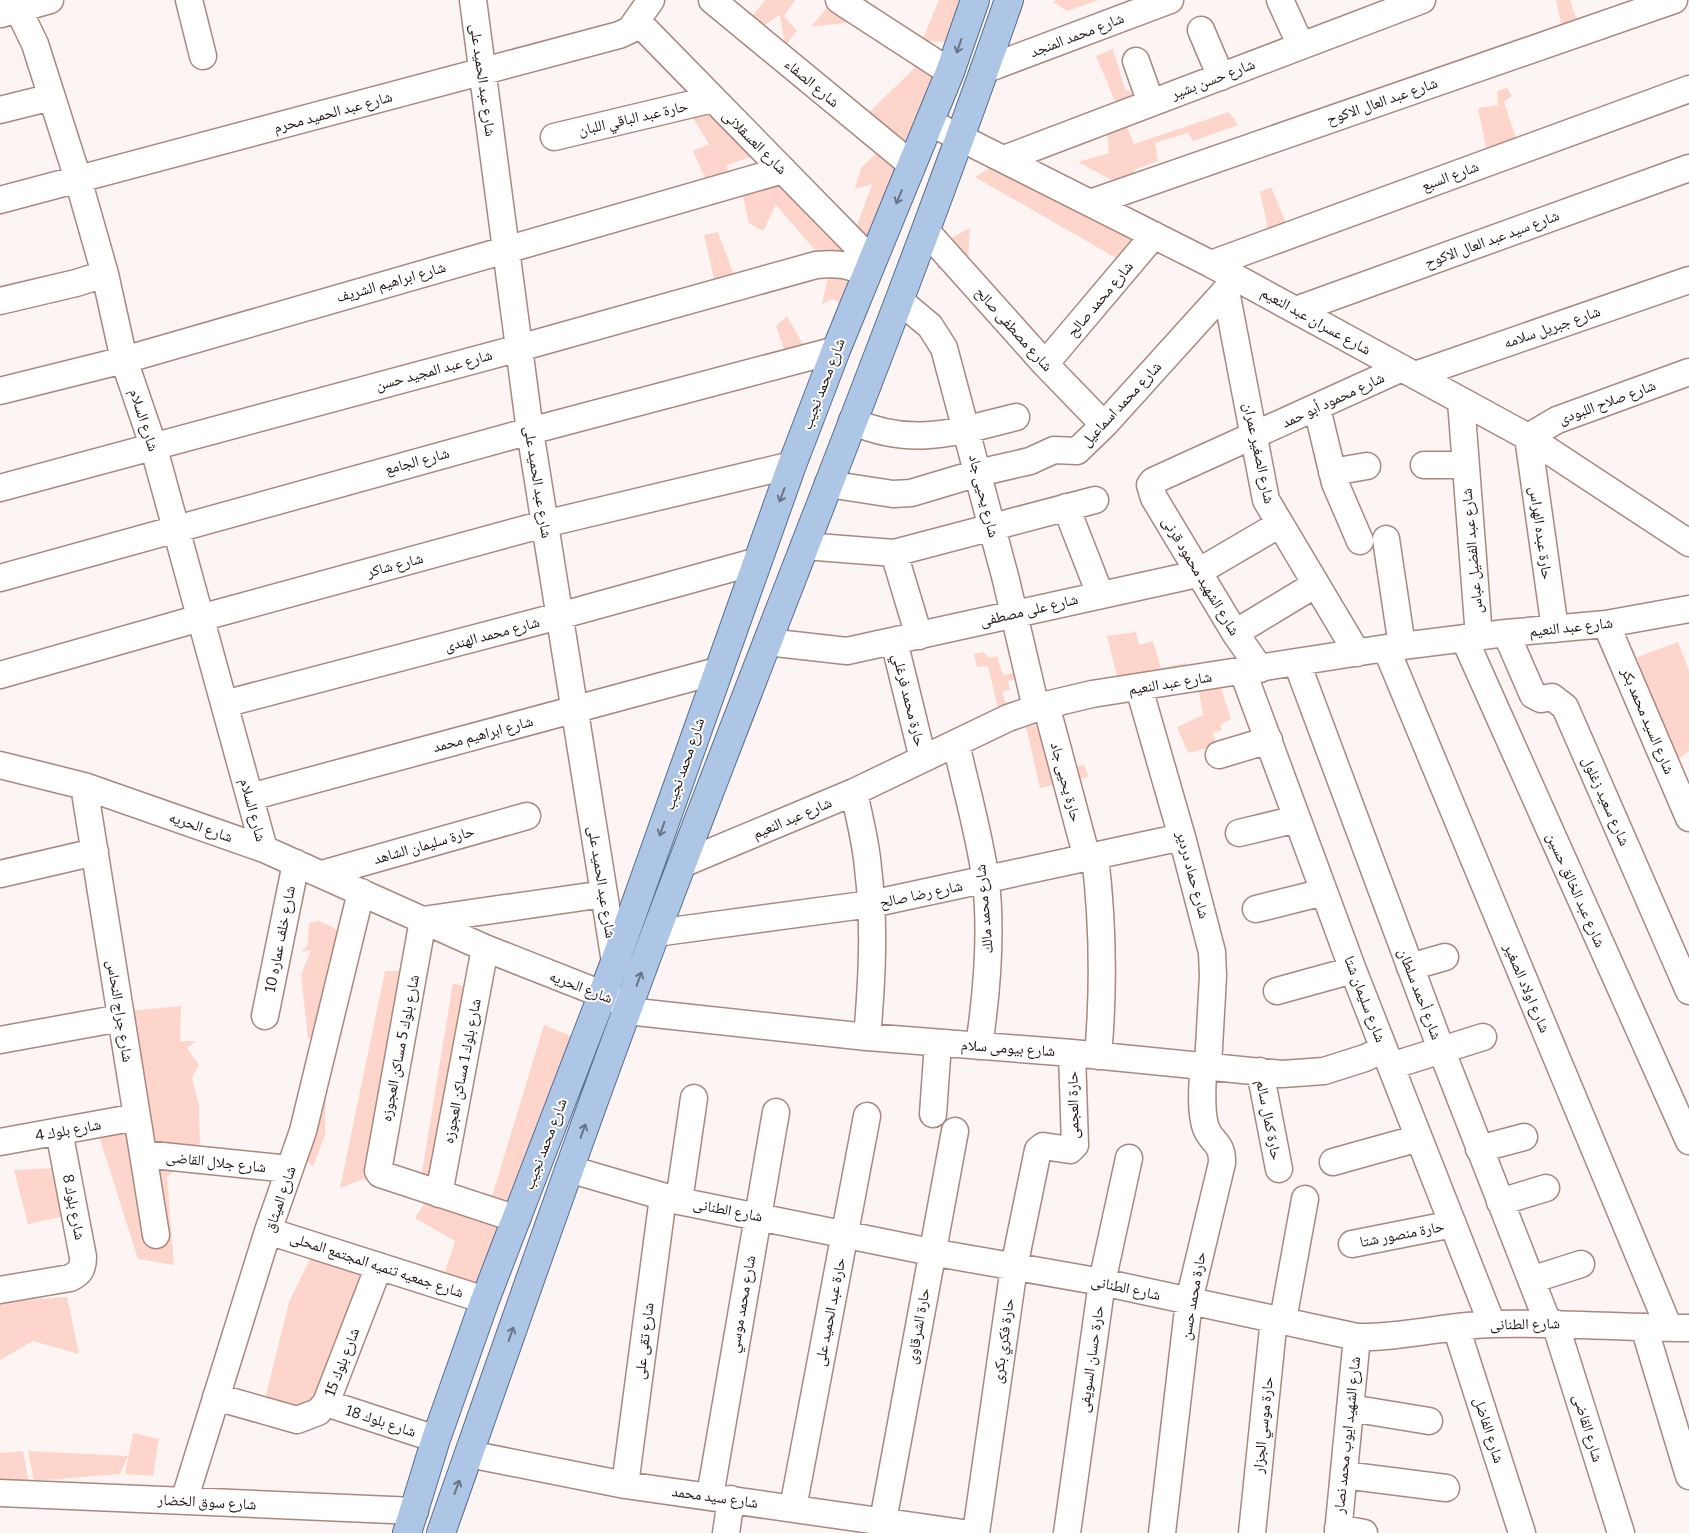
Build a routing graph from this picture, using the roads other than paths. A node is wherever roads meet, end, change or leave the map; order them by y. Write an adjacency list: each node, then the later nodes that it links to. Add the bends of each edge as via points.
1 (50, 0): 12 (street)
2 (190, 0): 17 (street)
3 (473, 0): 21 (street, شارع عبد الحميد على)
4 (712, 0): 32 (street, شارع الصفاء)
5 (840, 0): 20 (street)
6 (975, 0): 20 (main road, شارع محمد نجيب, one-way to 20)
7 (1009, 0): 19 (main road, شارع محمد نجيب)
8 (1170, 0): 19 (street, شارع محمد المنجد)
9 (1280, 0): 16 (street)
10 (1422, 0): 13 (street, شارع حسن بشير)
11 (1674, 0): 37 (street, شارع عبد العال الاكوح)
12 (10, 6): 24 (street, شارع السلام, via 35,44)
13 (1378, 8): 16 (street, شارع حسن بشير)
14 (644, 11): 21 (street, شارع عبد الحميد محرم, via 630,30 620,35); 25 (street, شارع العسقلانى)
15 (1201, 30): 22 (street)
16 (1301, 46): 22 (street, شارع حسن بشير)
17 (203, 56)
18 (1136, 62): 26 (street)
19 (984, 70): 30 (main road, شارع محمد نجيب)
20 (950, 72): 28 (main road, شارع محمد نجيب)
21 (482, 73): 35 (street, شارع عبد الحميد محرم); 40 (street, شارع عبد الحميد على)
22 (1221, 77): 26 (street, شارع حسن بشير)
23 (1689, 89): 41 (street, شارع السبع)
24 (52, 97): 27 (street); 35 (street, شارع السلام)
25 (713, 99): 29 (street, حارة عبد الباقي اللبان); 34 (street, شارع العسقلانى)
26 (1151, 103): 31 (street, شارع حسن بشير)
27 (0, 110)
28 (930, 122): 30 (street, شارع عسران عبد النعيم); 32 (main road, شارع محمد نجيب)
29 (554, 137)
30 (962, 137): 31 (street, شارع عسران عبد النعيم); 38 (main road, شارع محمد نجيب)
31 (1004, 159): 37 (street, شارع عسران عبد النعيم)
32 (912, 165): 42 (main road, شارع محمد نجيب, one-way to 42)
33 (1689, 168): 48 (street, شارع سيد عبد العال الاكوح)
34 (782, 170): 40 (street, شارع ابراهيم الشريف); 42 (street, شارع العسقلانى)
35 (78, 179): 36 (street, شارع عبد الحميد محرم); 43 (street, شارع السلام)
36 (0, 200)
37 (1090, 203): 39 (street, شارع عسران عبد النعيم)
38 (926, 231): 47 (main road, شارع محمد نجيب); 52 (street, شارع مصطفى صالح)
39 (1154, 235): 41 (street, شارع عسران عبد النعيم); 52 (street, شارع محمد صالح)
40 (506, 248): 49 (street, شارع عبد الحميد على); 51 (street, شارع ابراهيم الشريف)
41 (1211, 264): 45 (street, شارع عسران عبد النعيم)
42 (869, 268): 49 (street, شارع عبد المجيد حسن, via 834,263 816,265); 50 (main road, شارع محمد نجيب)
43 (105, 274): 46 (street); 51 (street, شارع السلام)
44 (1689, 280): 53 (street, شارع جبريل سلامه)
45 (1232, 284): 48 (street, شارع عسران عبد النعيم); 60 (street, شارع محمد اسماعيل); 63 (street, شارع الصغير عمران)
46 (0, 301)
47 (900, 301): 59 (main road, شارع محمد نجيب); 61 (street, شارع يحيى جاد, via 938,336)
48 (1296, 310): 53 (street, شارع عسران عبد النعيم)
49 (519, 348): 62 (street, شارع عبد الحميد على); 65 (street, شارع عبد المجيد حسن)
50 (836, 350): 62 (street, شارع الجامع); 66 (main road, شارع محمد نجيب)
51 (124, 360): 55 (street, شارع ابراهيم الشريف); 65 (street, شارع السلام)
52 (1045, 364): 60 (street, شارع مصطفى صالح)
53 (1408, 372): 56 (street, شارع عسران عبد النعيم); 57 (street, شارع محمود أبو حمد)
54 (1689, 372): 64 (street, شارع صلاح اللبودى, via 1557,420)
55 (0, 391)
56 (1461, 401): 64 (street, شارع عسران عبد النعيم); 68 (street, شارع عبد الفضيل عباس)
57 (1316, 408): 63 (street, شارع محمود أبو حمد); 70 (street)
58 (1016, 417): 61 (street)
59 (852, 420): 61 (street, via 869,428 904,436 932,436); 73 (main road, شارع محمد نجيب)
60 (1104, 425): 71 (street, شارع محمد اسماعيل, via 1077,451 1054,450 1030,461)
61 (967, 429): 71 (street, شارع يحيى جاد)
62 (530, 430): 77 (street, شارع عبد الحميد على); 80 (street, شارع الجامع)
63 (1254, 437): 72 (street, شارع محمود أبو حمد); 78 (street, شارع الصغير عمران, via 1266,500)
64 (1528, 437): 83 (street, شارع عسران عبد النعيم); 96 (street, حارة عبده الهراس)
65 (153, 445): 74 (street, شارع عبد المجيد حسن); 80 (street, شارع السلام)
66 (792, 465): 77 (street, شارع شاكر); 86 (main road, شارع محمد نجيب, one-way to 86)
67 (1424, 465): 68 (street)
68 (1465, 465): 100 (street, شارع عبد الفضيل عباس)
69 (1367, 466): 70 (street)
70 (1332, 472): 82 (street)
71 (978, 473): 73 (street, شارع محمد اسماعيل, via 911,493 893,494); 79 (street, شارع يحيى جاد)
72 (1153, 481): 87 (street, شارع الشهيد محمود قرنى, via 1150,485 1154,498)
73 (828, 484): 84 (main road, شارع محمد نجيب)
74 (0, 488)
75 (1095, 500): 76 (street)
76 (1066, 507): 79 (street); 90 (street)
77 (544, 524): 93 (street, شارع عبد الحميد على); 94 (street, شارع شاكر)
78 (1280, 524): 87 (street, شارع على مصطفى); 89 (street, شارع الصغير عمران)
79 (992, 527): 85 (street); 92 (street, شارع يحيى جاد)
80 (175, 528): 88 (street, شارع الجامع); 94 (street, شارع السلام)
81 (1386, 539): 102 (street, شارع اولاد الصغير)
82 (1360, 541)
83 (1689, 543)
84 (804, 546): 85 (street); 101 (main road, شارع محمد نجيب)
85 (894, 553): 99 (street, حارة محمد فرغلي)
86 (758, 560): 93 (street, شارع محمد الهندى); 106 (main road, شارع محمد نجيب)
87 (1198, 572): 90 (street, شارع على مصطفى); 97 (street, شارع الشهيد محمود قرنى)
88 (0, 578)
89 (1316, 584): 97 (street); 103 (street, شارع الصغير عمران)
90 (1100, 594): 92 (street, شارع على مصطفى)
91 (1689, 609): 95 (street, شارع عبد النعيم)
92 (1014, 614): 99 (street, شارع على مصطفى); 110 (street, شارع يحيى جاد)
93 (559, 616): 109 (street, شارع محمد الهندى); 111 (street, شارع عبد الحميد على)
94 (200, 618): 107 (street, شارع شاكر); 109 (street, شارع السلام)
95 (1606, 624): 96 (street, شارع عبد النعيم); 121 (street, شارع السيد محمد بكر)
96 (1555, 629): 98 (street, شارع عبد النعيم)
97 (1235, 633): 105 (street, شارع الشهيد محمود قرنى)
98 (1506, 633): 100 (street, شارع عبد النعيم); 146 (street, شارع سعيد زغلول, via 1532,695 1541,699 1552,697 1565,707)
99 (906, 638): 101 (street, شارع على مصطفى, via 836,652); 115 (street, حارة محمد فرغلي)
100 (1471, 638): 102 (street, شارع عبد النعيم); 163 (street, شارع عبد الخالق حسين)
101 (767, 642): 129 (main road, شارع محمد نجيب)
102 (1394, 647): 103 (street, شارع عبد النعيم); 207 (street, شارع اولاد الصغير)
103 (1357, 653): 104 (street, شارع عبد النعيم)
104 (1296, 663): 105 (street, شارع عبد النعيم); 143 (street, شارع أحمد سلطان)
105 (1251, 670): 108 (street, شارع عبد النعيم); 112 (street, شارع سليمان شتا)
106 (717, 671): 111 (street, شارع ابراهيم محمد); 142 (main road, شارع محمد نجيب, one-way to 142)
107 (0, 675)
108 (1139, 688): 110 (street, شارع عبد النعيم, via 1092,694); 124 (street, شارع حماد دردير)
109 (224, 704): 119 (street, شارع السلام)
110 (1041, 707): 113 (street, شارع عبد النعيم, via 1008,718); 127 (street, حارة يحيى جاد)
111 (575, 710): 119 (street, شارع ابراهيم محمد); 135 (street, شارع عبد الحميد على)
112 (1269, 740): 114 (street); 122 (street, شارع سليمان شتا)
113 (956, 743): 115 (street, شارع عبد النعيم); 132 (street, شارع محمد مالك)
114 (1219, 755)
115 (923, 759): 118 (street, شارع عبد النعيم)
116 (0, 765): 117 (street, شارع الحريه)
117 (84, 786): 125 (street, شارع الحريه); 126 (street, شارع جراج النحاس)
118 (854, 792): 129 (street, شارع عبد النعيم); 136 (street, via 868,866)
119 (250, 797): 125 (street, شارع السلام)
120 (527, 816): 131 (street, حارة سليمان الشاهد)
121 (1689, 818)
122 (1298, 819): 123 (street); 134 (street, شارع سليمان شتا)
123 (1239, 833)
124 (1182, 837): 127 (street, شارع رضا صالح); 160 (street, شارع حماد دردير, via 1212,952)
125 (264, 849): 128 (street, شارع الحريه)
126 (95, 852): 130 (street); 150 (street, شارع جراج النحاس)
127 (1091, 857): 132 (street, شارع رضا صالح); 158 (street, حارة يحيى جاد, via 1101,906 1104,956)
128 (296, 863): 131 (street, شارع الحريه); 149 (street, شارع خلف عماره 10)
129 (682, 864): 139 (main road, شارع محمد نجيب)
130 (0, 874)
131 (322, 874): 133 (street, شارع الحريه)
132 (986, 881): 136 (street, شارع رضا صالح); 155 (street, شارع محمد مالك, via 989,964)
133 (361, 892): 138 (street, شارع الحريه); 179 (street, شارع الميثاق, via 303,1131)
134 (1324, 892): 137 (street); 144 (street, شارع سليمان شتا)
135 (604, 894): 138 (street); 142 (street, شارع عبد الحميد على)
136 (871, 904): 139 (street, شارع رضا صالح); 151 (street)
137 (1256, 909)
138 (423, 920): 140 (street, شارع الحريه); 183 (street, شارع بلوك 5 مساكن العجوزه, via 378,1167 380,1174)
139 (656, 933): 148 (main road, شارع محمد نجيب, one-way to 139)
140 (485, 948): 147 (street, شارع الحريه); 183 (street, شارع بلوك 1 مساكن العجوزه)
141 (1445, 957): 143 (street)
142 (615, 962): 147 (main road, شارع محمد نجيب)
143 (1410, 967): 156 (street, شارع أحمد سلطان)
144 (1353, 970): 145 (street); 159 (street, شارع سليمان شتا)
145 (1277, 991)
146 (1689, 991)
147 (602, 995): 148 (street, شارع الحريه); 188 (main road, شارع محمد نجيب)
148 (628, 1008): 151 (street, شارع بيومى سلام); 180 (main road, شارع محمد نجيب, one-way to 148)
149 (265, 1016)
150 (121, 1018): 153 (street); 167 (street, شارع جراج النحاس)
151 (867, 1037): 154 (street, شارع بيومى سلام)
152 (1483, 1037): 156 (street, شارع بيومى سلام)
153 (0, 1040)
154 (938, 1043): 155 (street, شارع بيومى سلام); 165 (street)
155 (979, 1046): 157 (street, شارع بيومى سلام)
156 (1440, 1049): 159 (street, شارع بيومى سلام); 174 (street, شارع أحمد سلطان)
157 (1072, 1053): 158 (street, شارع بيومى سلام); 175 (street, حارة العجمى, via 1075,1145 1067,1151 1043,1146)
158 (1098, 1056): 160 (street, شارع بيومى سلام)
159 (1387, 1057): 161 (street, شارع بيومى سلام, via 1324,1071 1282,1074); 171 (street, شارع سليمان شتا)
160 (1205, 1066): 161 (street, شارع بيومى سلام); 202 (street, حارة محمد حسن, via 1204,1122 1220,1146 1222,1163)
161 (1260, 1071): 181 (street, حارة كمال سالم)
162 (694, 1098): 184 (street, شارع تقى على)
163 (1682, 1108): 172 (street, شارع عبد الخالق حسين)
164 (776, 1112): 187 (street, شارع محمد موسي)
165 (933, 1114)
166 (867, 1116): 191 (street, حارة عبد الحميد على)
167 (137, 1117): 168 (street, شارع بلوك 4); 176 (street, شارع جراج النحاس)
168 (59, 1131): 173 (street, شارع بلوك 4); 200 (street, شارع بلوك 8, via 84,1257 83,1267 70,1278)
169 (955, 1131): 194 (street, حارة الشرقاوى)
170 (1524, 1137): 174 (street)
171 (1419, 1138): 178 (street); 189 (street, شارع سليمان شتا)
172 (1689, 1141)
173 (0, 1142)
174 (1479, 1149): 186 (street, شارع أحمد سلطان)
175 (1038, 1150): 197 (street, حارة فكري بكرى)
176 (143, 1154): 179 (street, شارع جلال القاضى); 192 (street, شارع جراج النحاس)
177 (1130, 1158): 199 (street, حارة حسان السويفى)
178 (1333, 1162)
179 (289, 1169): 190 (street, شارع الميثاق)
180 (569, 1169): 184 (street, شارع الطنانى); 214 (main road, شارع محمد نجيب, one-way to 180)
181 (1279, 1169)
182 (1546, 1188): 186 (street)
183 (439, 1194): 188 (street)
184 (671, 1199): 187 (street, شارع الطنانى); 217 (street, شارع تقى على)
185 (1304, 1199): 203 (street, حارة موسي الجزار)
186 (1500, 1202): 198 (street, شارع أحمد سلطان)
187 (757, 1216): 191 (street, شارع الطنانى); 220 (street, شارع محمد موسي)
188 (517, 1219): 201 (main road, شارع محمد نجيب)
189 (1453, 1224): 193 (street, حارة منصور شتا); 205 (street, شارع سليمان شتا)
190 (268, 1231): 196 (street, شارع جمعيه تنميه المجتمع المحلى); 209 (street, شارع الميثاق)
191 (845, 1233): 194 (street, شارع الطنانى); 222 (street, حارة عبد الحميد على)
192 (156, 1235)
193 (1352, 1244)
194 (931, 1252): 197 (street, شارع الطنانى); 223 (street, حارة الشرقاوى)
195 (1581, 1264): 198 (street)
196 (379, 1266): 201 (street, شارع جمعيه تنميه المجتمع المحلى); 210 (street, شارع بلوك 15)
197 (1014, 1267): 199 (street, شارع الطنانى); 229 (street, حارة فكري بكرى)
198 (1531, 1280): 204 (street, شارع أحمد سلطان)
199 (1102, 1282): 202 (street, شارع الطنانى); 230 (street, حارة حسان السويفى)
200 (0, 1290)
201 (485, 1300): 213 (main road, شارع محمد نجيب)
202 (1189, 1301): 203 (street, شارع الطنانى); 231 (street, حارة محمد حسن)
203 (1278, 1319): 208 (street, شارع الطنانى); 232 (street, حارة موسي الجزار)
204 (1552, 1323): 205 (street, شارع الطنانى); 207 (street, شارع الطنانى); 235 (street, شارع القاضى)
205 (1492, 1324): 206 (street, شارع الطنانى)
206 (1456, 1327): 208 (street, شارع الطنانى, via 1394,1336); 234 (street, شارع الفاضل)
207 (1667, 1328): 216 (street, شارع اولاد الصغير)
208 (1357, 1337): 211 (street, شارع الشهيد ايوب محمد نصار)
209 (216, 1397): 210 (street, شارع بلوك 15, via 297,1420 318,1412); 221 (street, شارع الميثاق)
210 (326, 1403): 213 (street, شارع بلوك 18)
211 (1350, 1408): 212 (street); 215 (street, شارع الشهيد ايوب محمد نصار)
212 (1429, 1421)
213 (436, 1440): 224 (main road, شارع محمد نجيب)
214 (469, 1454): 217 (street, شارع سيد محمد); 226 (main road, شارع محمد نجيب, one-way to 214)
215 (1344, 1475): 218 (street); 225 (street, شارع الشهيد ايوب محمد نصار)
216 (1689, 1476)
217 (625, 1485): 220 (street, شارع سيد محمد)
218 (1446, 1488)
219 (0, 1493): 221 (street, شارع سوق الخضار)
220 (720, 1498): 222 (street, شارع سيد محمد); 227 (street, شارع محمد موسي)
221 (184, 1501): 224 (street, شارع سوق الخضار)
222 (793, 1508): 223 (street, شارع سيد محمد)
223 (883, 1521): 228 (street, شارع سيد محمد)
224 (411, 1522)
225 (1338, 1530): 233 (street)
226 (441, 1533)
227 (726, 1533)
228 (963, 1533)
229 (976, 1533)
230 (1067, 1533)
231 (1162, 1533)
232 (1252, 1533)
233 (1364, 1533)
234 (1522, 1533)
235 (1621, 1533)

